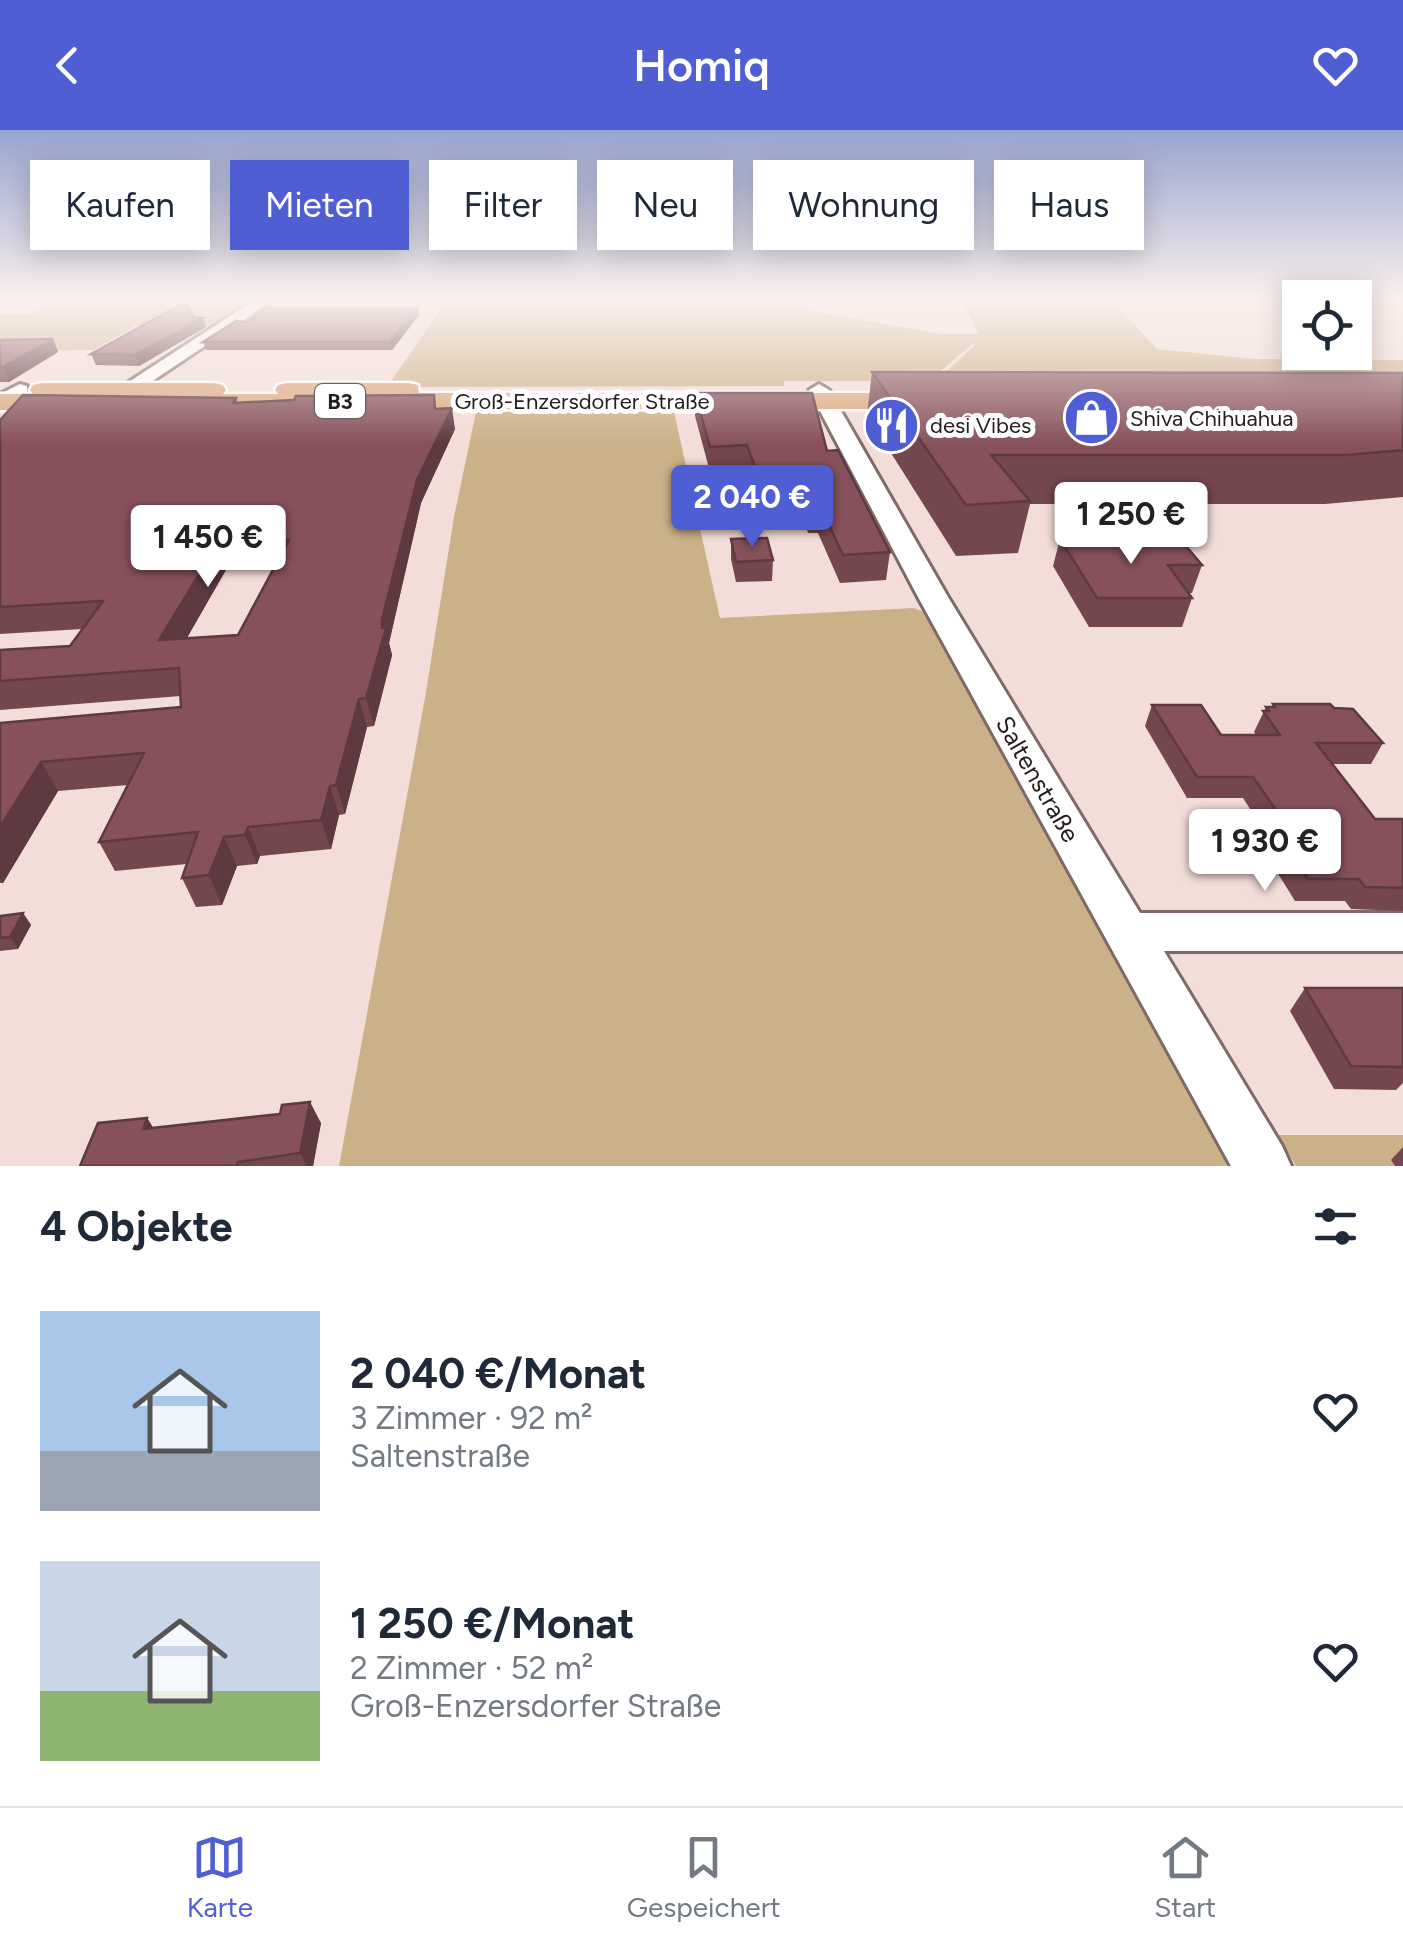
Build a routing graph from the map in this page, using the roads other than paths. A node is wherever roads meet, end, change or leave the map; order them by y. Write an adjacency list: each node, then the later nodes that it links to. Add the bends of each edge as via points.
1 (192, 347): 4 (street)
2 (822, 395): 3 (main road, Groß-Enzersdorfer Straße / B3); 4 (main road, Groß-Enzersdorfer Straße / B3); 6 (street, Saltenstraße)
3 (944, 395)
4 (116, 396): 5 (main road, Groß-Enzersdorfer Straße / B3)
5 (4, 398)
6 (1126, 932): 7 (street); 8 (street, Saltenstraße)
7 (1403, 932)
8 (1262, 1166)

